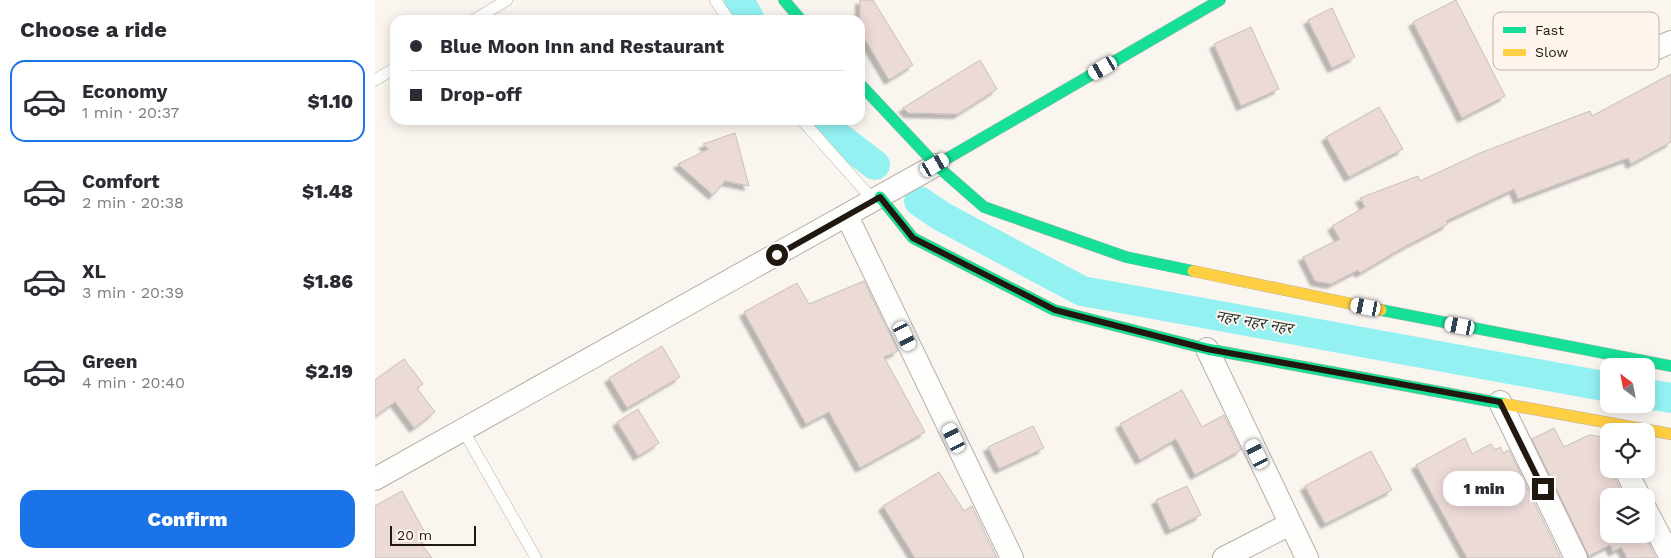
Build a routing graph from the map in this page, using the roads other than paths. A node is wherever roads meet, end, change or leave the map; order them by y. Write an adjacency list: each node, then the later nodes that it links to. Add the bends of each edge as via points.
1 (507, 0): 5 (lane)
2 (715, 0): 6 (lane)
3 (784, 0): 7 (main road)
4 (1220, 0): 14 (main road)
5 (482, 15)
6 (726, 15)
7 (797, 15)
8 (1671, 42): 9 (street)
9 (1659, 47)
10 (390, 71): 11 (lane)
11 (375, 80)
12 (865, 89): 14 (main road)
13 (807, 125): 15 (lane)
14 (935, 165): 15 (street); 18 (main road, via 984,207 1125,257)
15 (877, 199): 16 (street); 17 (main road, via 913,238 1055,310)
16 (847, 216): 21 (street); 28 (street)
17 (1207, 349): 19 (main road); 25 (street)
18 (1671, 366)
19 (1500, 402): 20 (main road); 31 (street)
20 (1600, 428)
21 (463, 430): 24 (street); 27 (lane)
22 (1655, 433): 23 (main road)
23 (1671, 434)
24 (375, 479)
25 (1291, 524): 29 (street); 30 (street)
26 (1655, 527): 32 (street)
27 (536, 558)
28 (1012, 558)
29 (1224, 558)
30 (1307, 558)
31 (1577, 558)
32 (1671, 558)

